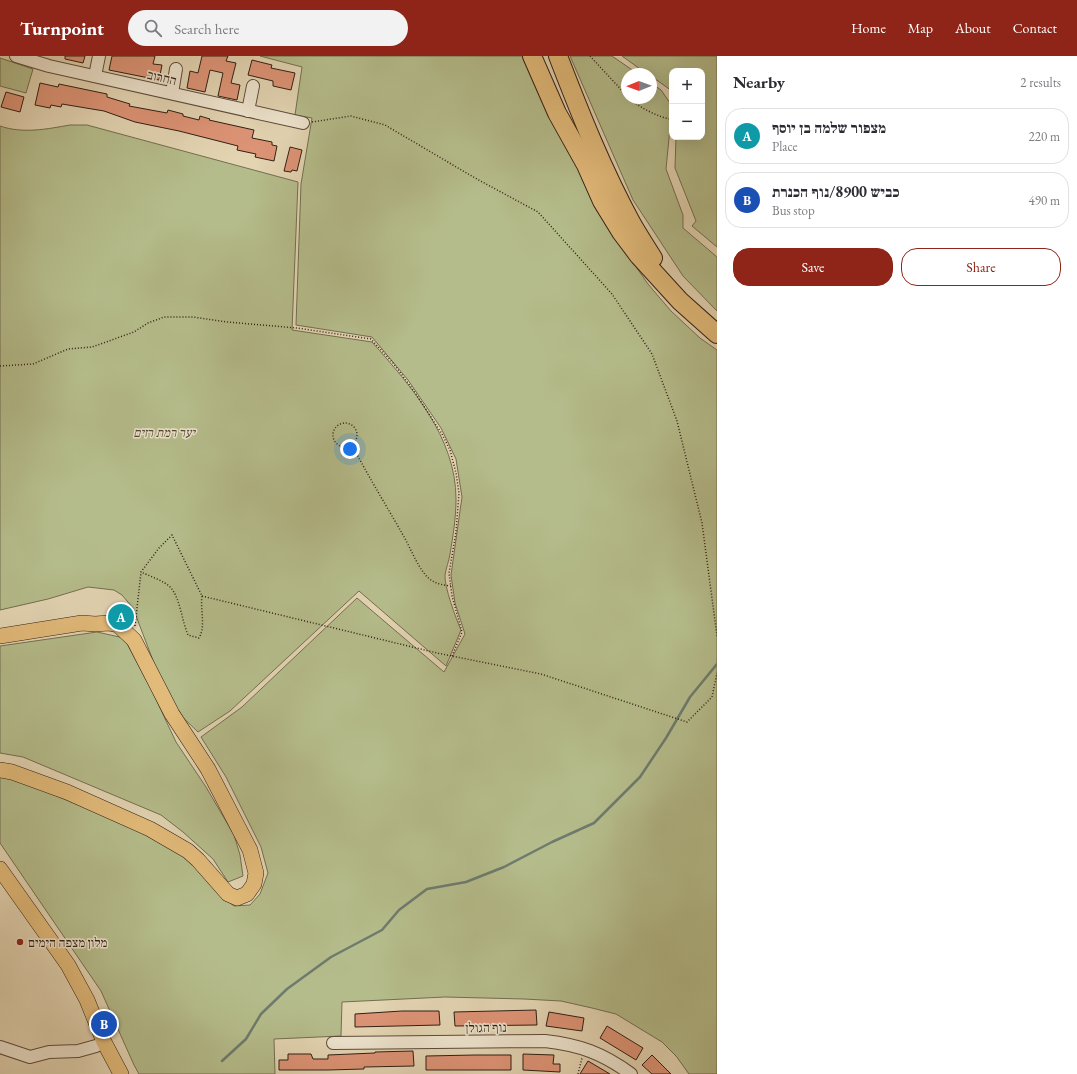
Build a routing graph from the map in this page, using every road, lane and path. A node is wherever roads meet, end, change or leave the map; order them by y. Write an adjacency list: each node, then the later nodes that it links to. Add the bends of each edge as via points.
1 (16, 56): 7 (street, החרוב)
2 (99, 56): 7 (street)
3 (532, 56): 15 (highway, via 557,113 620,232)
4 (558, 56): 15 (highway, via 607,173 632,224)
5 (590, 56): 9 (path)
6 (176, 69): 10 (street)
7 (95, 76): 10 (street, החרוב)
8 (253, 86): 12 (street)
9 (621, 90)
10 (172, 93): 12 (street, החרוב)
11 (636, 104): 13 (path)
12 (248, 110): 14 (street, החרוב)
13 (669, 119)
14 (303, 123): 23 (path, via 351,116 385,125 538,212 612,294 652,354 677,421 702,523)
15 (680, 301): 16 (highway)
16 (717, 334)
17 (0, 366): 20 (path, via 33,364 68,349 92,347 134,332 164,317 193,317 297,328 371,339 414,391 450,450 459,493 457,526 449,573)
18 (352, 445): 18 (path, via 357,437 356,429 350,424 342,423 334,431 336,442 343,446); 20 (path, via 424,573 433,582)
19 (141, 572): 21 (path, via 172,535); 21 (path, via 171,588 179,604 183,625 188,635 200,638 203,632); 24 (path)
20 (450, 586): 25 (path, via 462,632)
21 (202, 596): 25 (path)
22 (0, 636): 24 (main road, via 82,623 109,622 118,624)
23 (717, 636)
24 (134, 640): 27 (main road, via 172,714 208,769 250,850 256,873 254,884 247,894 237,898 228,894 188,851 150,829 67,792)
25 (452, 656): 26 (path, via 541,674 687,722 712,697)
26 (717, 673)
27 (0, 770)
28 (0, 869): 29 (main road, via 68,965 87,1000)
29 (100, 1039): 31 (street, via 78,1051 49,1052 30,1057); 33 (main road)
30 (333, 1043): 32 (street, נוף הגולן, via 545,1041)
31 (0, 1047)
32 (585, 1048): 34 (path); 35 (street, נוף הגולן)
33 (121, 1074)
34 (578, 1074)
35 (631, 1074)

